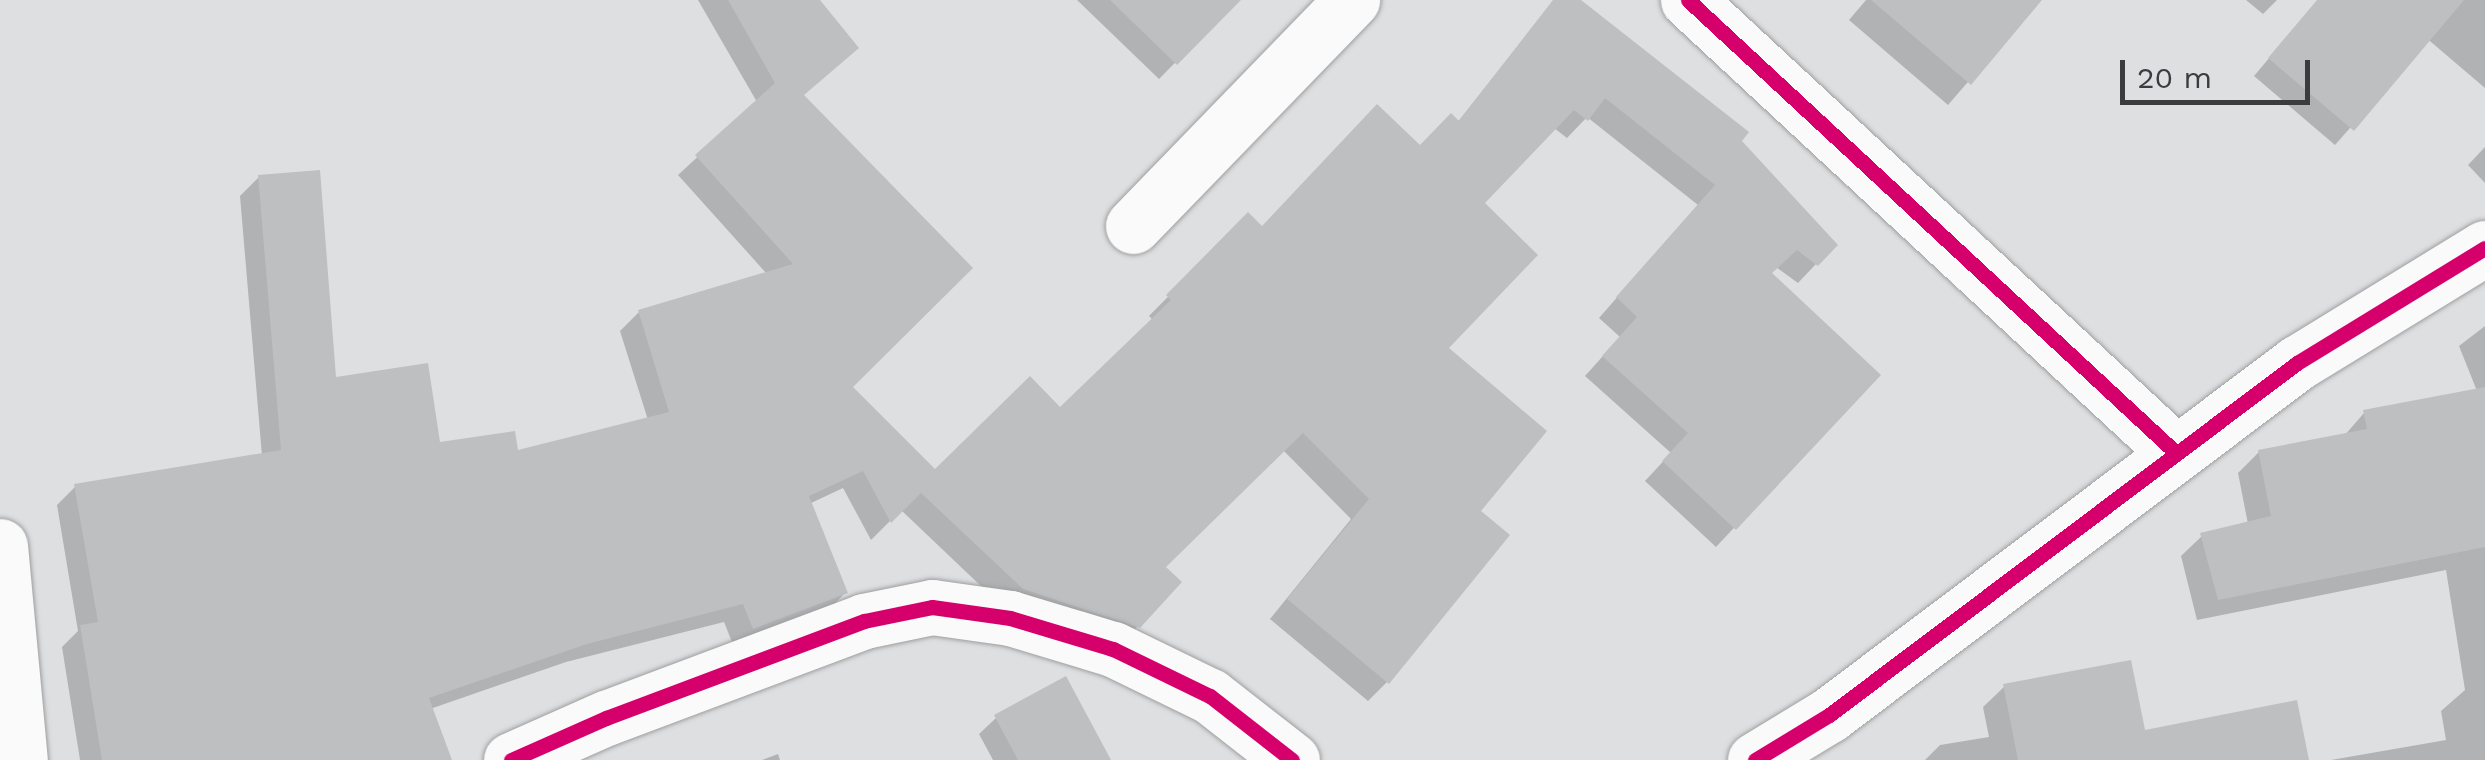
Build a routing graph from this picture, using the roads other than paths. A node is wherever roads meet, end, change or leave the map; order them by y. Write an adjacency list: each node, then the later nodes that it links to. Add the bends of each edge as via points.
1 (1352, 0): 3 (street)
2 (1696, 2): 5 (street)
3 (1133, 226)
4 (2485, 248): 5 (street, via 2297,363)
5 (2174, 452): 10 (street, via 1829,715)
6 (0, 546): 7 (street)
7 (20, 760)
8 (511, 760): 9 (street, via 864,621 932,607 1010,618 1113,649 1210,696)
9 (1292, 760)
10 (1755, 760)

